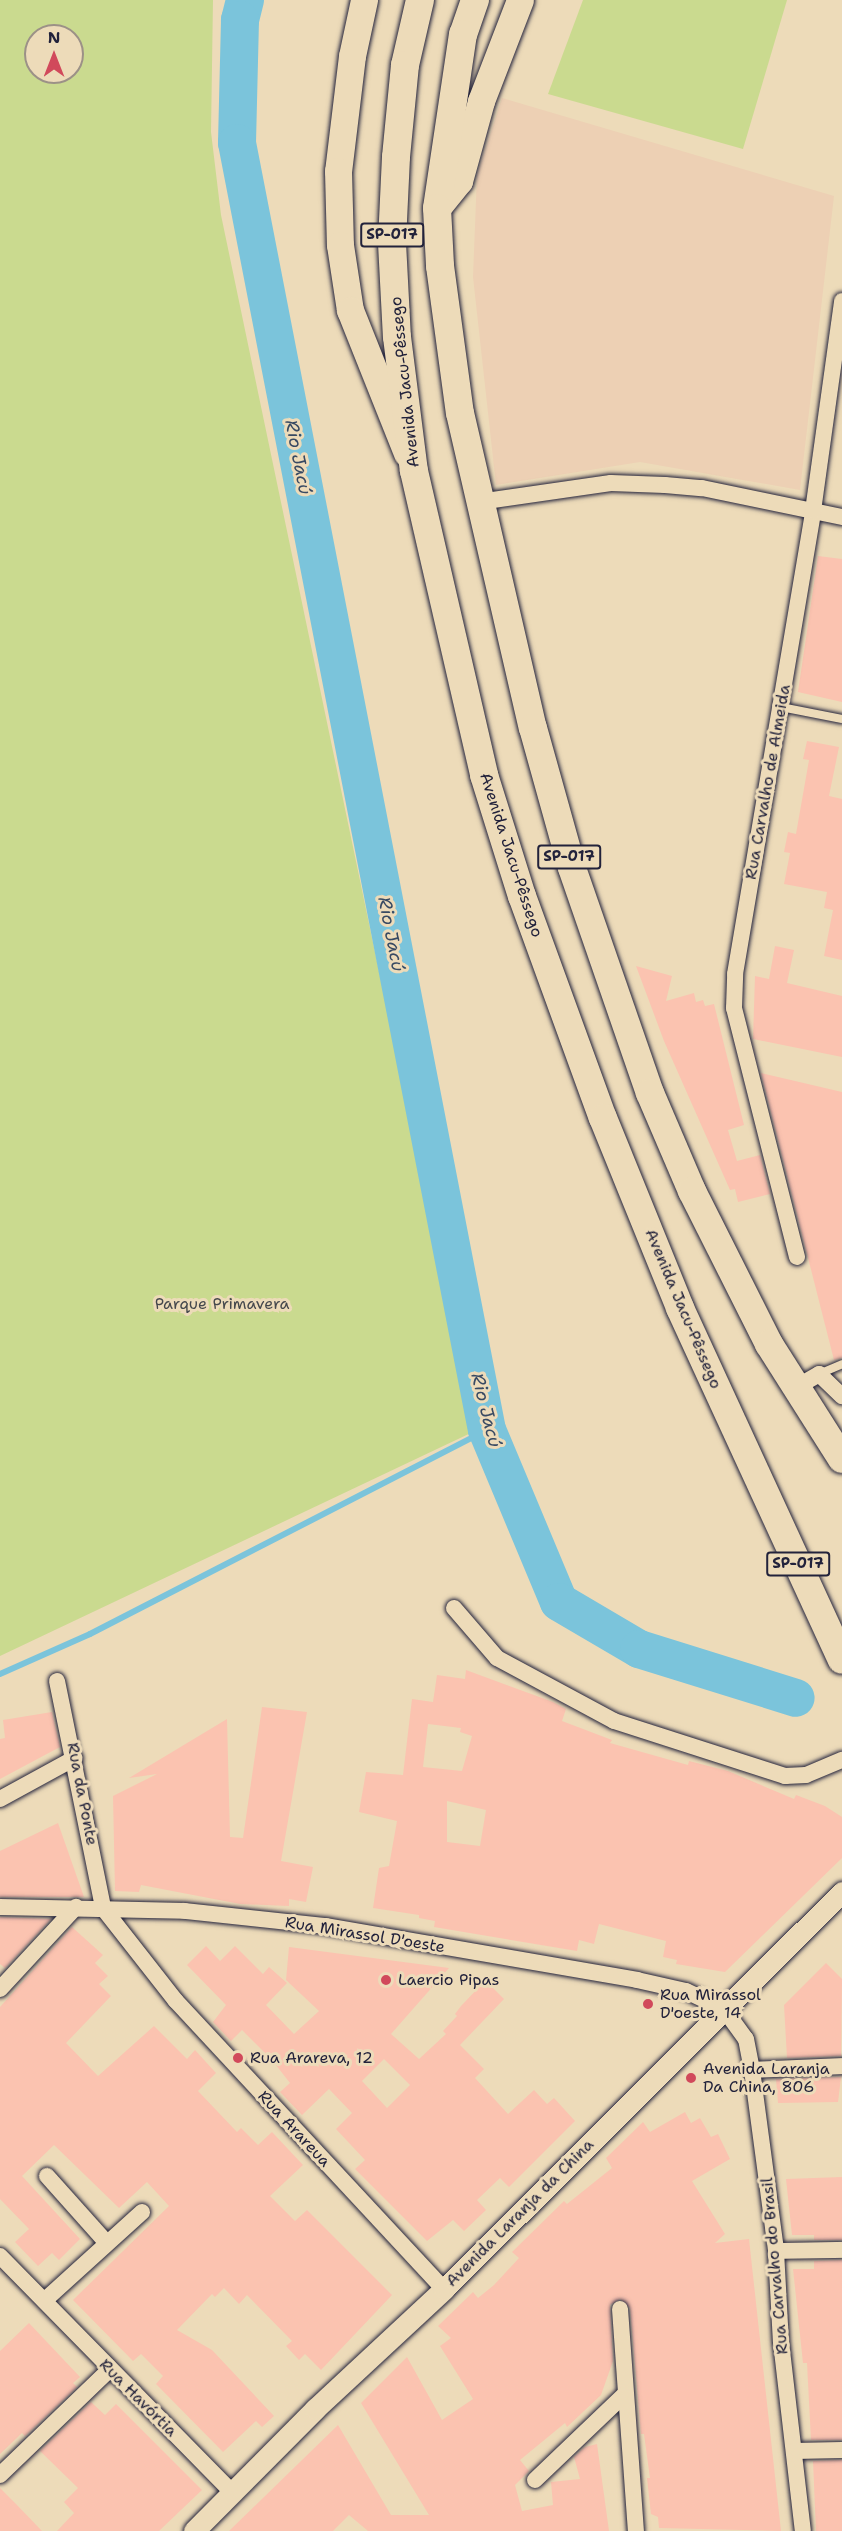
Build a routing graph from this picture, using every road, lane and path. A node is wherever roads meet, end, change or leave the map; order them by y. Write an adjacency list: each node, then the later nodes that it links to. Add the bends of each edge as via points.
1 (364, 0): 7 (main road, via 352,56 338,171 340,245 350,310)
2 (420, 0): 7 (highway, Avenida Jacu-Pêssego / SP-017, via 405,65 392,243 397,337)
3 (475, 0): 5 (highway, SP-017, via 463,34)
4 (520, 0): 5 (main road, via 481,101 459,181)
5 (437, 208): 8 (highway, SP-017, via 447,332)
6 (842, 301): 9 (street, Rua Carvalho de Almeida)
7 (414, 471): 20 (highway, Avenida Jacu-Pêssego / SP-017, via 484,775 553,982 680,1308)
8 (479, 502): 9 (street, via 611,483 702,488); 16 (highway, SP-017, via 533,728 572,868 610,981 650,1093 692,1191)
9 (813, 511): 10 (street); 11 (street, Rua Carvalho de Almeida)
10 (842, 517)
11 (781, 707): 12 (lane); 13 (street, Rua Carvalho de Almeida, via 735,974 734,1008)
12 (842, 719)
13 (797, 1257)
14 (842, 1364): 15 (lane)
15 (819, 1374): 16 (street); 17 (street)
16 (795, 1388): 18 (highway, SP-017)
17 (842, 1396)
18 (842, 1459)
19 (454, 1608): 23 (street, via 497,1658 614,1721 785,1776 806,1774)
20 (842, 1660)
21 (57, 1681): 22 (street, Rua da Ponte)
22 (75, 1758): 24 (street); 28 (street, Rua da Ponte)
23 (842, 1761)
24 (0, 1799)
25 (842, 1893): 30 (street, Avenida Laranja da China)
26 (76, 1906): 27 (street, Rua Mirassol D'oeste); 28 (street, Rua Mirassol D'oeste); 29 (street)
27 (0, 1907)
28 (103, 1908): 30 (street, Rua Mirassol D'oeste, via 185,1911 325,1926 637,1980 686,1991); 39 (street, Rua Arareua, via 176,2001)
29 (0, 1989)
30 (724, 2009): 32 (street, Rua Carvalho do Brasil, via 746,2039); 39 (street, Avenida Laranja da China)
31 (842, 2066): 32 (street)
32 (752, 2070): 37 (street, Rua Carvalho do Brasil)
33 (47, 2176): 35 (street)
34 (142, 2212): 35 (street)
35 (106, 2242): 40 (street)
36 (842, 2250): 37 (street)
37 (776, 2252): 45 (street, Rua Carvalho do Brasil)
38 (0, 2256): 40 (street, Rua Havórtia)
39 (444, 2289): 48 (street, Avenida Laranja da China, via 315,2409)
40 (45, 2300): 42 (street, Rua Havórtia)
41 (620, 2309): 43 (street)
42 (109, 2370): 46 (street); 48 (street, Rua Havórtia)
43 (624, 2395): 47 (street); 50 (street)
44 (842, 2450): 45 (street)
45 (794, 2451): 51 (street, Rua Carvalho do Brasil)
46 (0, 2475)
47 (535, 2480)
48 (233, 2493): 49 (street, Avenida Laranja da China)
49 (194, 2531)
50 (636, 2531)
51 (803, 2531)

